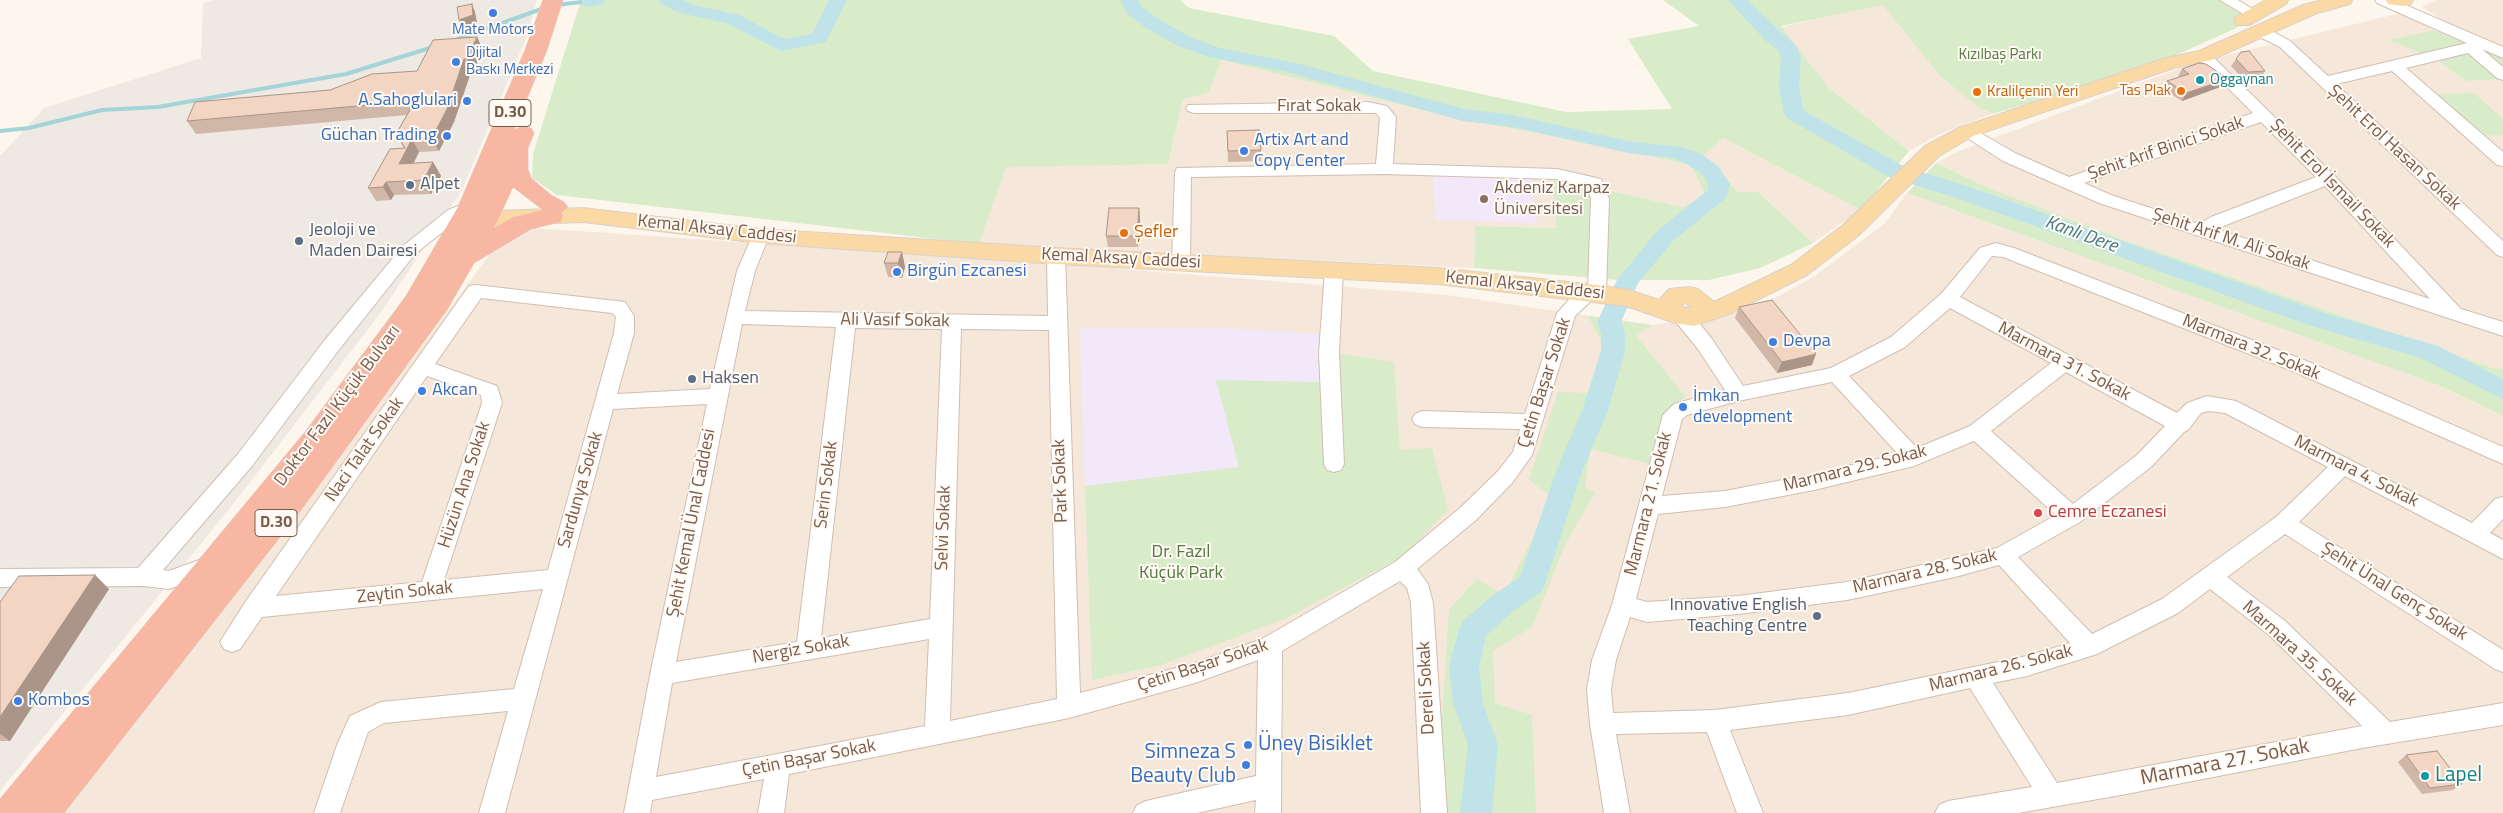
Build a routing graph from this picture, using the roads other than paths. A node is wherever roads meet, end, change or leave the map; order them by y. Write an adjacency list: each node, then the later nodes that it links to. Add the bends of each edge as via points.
1 (2227, 0): 11 (street, Şehit Erol Hasan Sokak)
2 (2279, 0): 11 (main road)
3 (2343, 0): 10 (main road)
4 (2382, 0): 9 (street)
5 (2395, 0): 6 (main road)
6 (2404, 0)
7 (2416, 0): 9 (street, via 2415,4)
8 (559, 8): 23 (highway, Doktor Fazıl Küçük Bulvarı / D.30); 29 (highway, Doktor Fazıl Küçük Bulvarı / D.30, via 498,144)
9 (2432, 22): 13 (street)
10 (2277, 23): 11 (main road); 12 (street, Şehit Erol Hasan Sokak)
11 (2255, 24): 12 (street, Şehit Erol Hasan Sokak); 15 (main road); 16 (main road)
12 (2285, 44): 19 (street, Şehit Erol Hasan Sokak)
13 (2473, 45): 14 (street); 17 (street); 18 (street)
14 (2503, 53)
15 (2204, 56): 16 (main road); 21 (street, Şehit Erol İsmail Sokak)
16 (2169, 63): 22 (main road)
17 (2394, 64): 19 (street); 24 (street)
18 (2503, 75)
19 (2324, 82): 33 (street, Şehit Erol Hasan Sokak)
20 (1194, 108): 25 (street, Fırat Sokak, via 1368,106 1381,110 1388,117)
21 (2264, 115): 26 (street, Şehit Erol İsmail Sokak); 27 (street, Şehit Arif Binici Sokak)
22 (1966, 132): 27 (street, Şehit Arif M. Ali Sokak, via 2010,157); 41 (main road, via 1932,150 1851,230 1798,270 1721,308)
23 (516, 149): 28 (highway, via 516,169 521,182); 29 (highway, Doktor Fazıl Küçük Bulvarı / D.30)
24 (2503, 161)
25 (1384, 169): 36 (street, via 1183,172); 39 (street, via 1557,174 1595,183 1600,199)
26 (2328, 179): 30 (street); 42 (street, Şehit Erol İsmail Sokak)
27 (2068, 183): 30 (street, Şehit Arif M. Ali Sokak, via 2105,199)
28 (554, 211): 29 (main road, Kemal Aksay Caddesi); 31 (main road, Kemal Aksay Caddesi); 35 (highway, via 504,233)
29 (479, 212): 35 (highway, Doktor Fazıl Küçük Bulvarı / D.30); 68 (highway, Doktor Fazıl Küçük Bulvarı / D.30, via 315,440); 72 (street, via 454,214 409,250 245,460)
30 (2202, 230): 42 (street, Şehit Arif M. Ali Sokak)
31 (760, 236): 34 (main road, Kemal Aksay Caddesi); 43 (street, Şehit Kemal Ünal Caddesi, via 746,271)
32 (1996, 249): 40 (street, Marmara 21. Sokak, via 1986,252); 59 (street, Marmara 32. Sokak, via 2302,367)
33 (2503, 251)
34 (1056, 256): 36 (main road, Kemal Aksay Caddesi); 46 (street, Park Sokak)
35 (464, 261): 101 (highway, Doktor Fazıl Küçük Bulvarı / D.30, via 438,304 333,449)
36 (1181, 263): 37 (main road, Kemal Aksay Caddesi)
37 (1334, 271): 39 (main road, Kemal Aksay Caddesi, via 1438,276); 61 (street, via 1329,353)
38 (476, 291): 49 (street, Naci Talat Sokak); 53 (street, Sardunya Sokak, via 618,308 625,316 624,333)
39 (1597, 293): 41 (main road, Kemal Aksay Caddesi); 56 (street, Çetin Başar Sokak, via 1584,297 1566,313)
40 (1948, 299): 48 (street, Marmara 31. Sokak); 50 (street, Marmara 21. Sokak, via 1898,342)
41 (1689, 308): 51 (street, via 1705,344)
42 (2457, 315): 47 (street, Şehit Arif M. Ali Sokak)
43 (734, 317): 44 (street, Ali Vasıf Sokak); 52 (street, Şehit Kemal Ünal Caddesi)
44 (846, 321): 45 (street, Ali Vasıf Sokak); 85 (street, Serin Sokak)
45 (952, 322): 46 (street, Ali Vasıf Sokak); 81 (street, Selvi Sokak)
46 (1056, 323): 90 (street, Park Sokak)
47 (2503, 329)
48 (2064, 363): 57 (street, Marmara 31. Sokak); 58 (street, Marmara 29. Sokak)
49 (422, 367): 77 (street, Hüzün Ana Sokak, via 490,391 492,403); 80 (street, Naci Talat Sokak)
50 (1836, 374): 51 (street, Marmara 21. Sokak); 60 (street)
51 (1738, 394): 64 (street, Marmara 21. Sokak, via 1681,409 1672,415)
52 (718, 396): 53 (street); 87 (street, Şehit Kemal Ünal Caddesi)
53 (606, 402): 75 (street, Sardunya Sokak)
54 (2207, 403): 57 (street, Marmara 28. Sokak, via 2194,408); 62 (street, Marmara 4. Sokak, via 2229,406)
55 (1422, 419): 56 (street)
56 (1534, 422): 71 (street, Çetin Başar Sokak, via 1522,455 1505,477 1468,514)
57 (2181, 424): 65 (street, Marmara 28. Sokak, via 2144,461)
58 (1976, 431): 60 (street, Marmara 29. Sokak); 65 (street)
59 (2503, 456)
60 (1914, 458): 64 (street, Marmara 29. Sokak, via 1725,499)
61 (1334, 464)
62 (2342, 465): 66 (street, Marmara 26. Sokak); 67 (street, Marmara 4. Sokak)
63 (2503, 505): 67 (street)
64 (1649, 506): 78 (street, Marmara 21. Sokak)
65 (2072, 516): 70 (street, Marmara 28. Sokak)
66 (2284, 523): 73 (street, Marmara 26. Sokak); 86 (street, Şehit Ünal Genç Sokak)
67 (2475, 534): 69 (street, Marmara 4. Sokak)
68 (228, 548): 76 (street, via 209,565); 79 (highway, Doktor Fazıl Küçük Bulvarı / D.30)
69 (2503, 550)
70 (2003, 555): 78 (street, Marmara 28. Sokak, via 1847,591 1738,605 1647,612); 84 (street)
71 (1403, 568): 83 (street, Çetin Başar Sokak); 107 (street, Dereli Sokak, via 1417,584 1422,603)
72 (144, 577): 74 (street); 76 (street)
73 (2210, 577): 84 (street, Marmara 26. Sokak, via 2170,606); 94 (street, Marmara 35. Sokak, via 2277,628)
74 (0, 578)
75 (556, 578): 77 (street, Zeytin Sokak); 89 (street, Sardunya Sokak)
76 (169, 580): 79 (street, via 179,590)
77 (430, 590): 80 (street, Zeytin Sokak)
78 (1623, 605): 93 (street, Marmara 21. Sokak, via 1604,660 1599,689)
79 (181, 608): 100 (highway, Doktor Fazıl Küçük Bulvarı / D.30)
80 (254, 608): 82 (street, Naci Talat Sokak)
81 (940, 626): 85 (street, Nergiz Sokak); 95 (street, Selvi Sokak)
82 (232, 642)
83 (1270, 646): 90 (street, Çetin Başar Sokak, via 1195,673); 97 (street)
84 (2089, 647): 88 (street, Marmara 26. Sokak)
85 (808, 649): 87 (street, Nergiz Sokak)
86 (2503, 662)
87 (662, 675): 99 (street, Şehit Kemal Ünal Caddesi)
88 (1976, 677): 92 (street, Marmara 26. Sokak, via 1848,704); 98 (street)
89 (523, 700): 102 (street, via 381,713 359,724 349,745); 103 (street, Sardunya Sokak)
90 (1069, 707): 95 (street, Çetin Başar Sokak)
91 (2503, 714): 94 (street, Marmara 27. Sokak)
92 (1715, 721): 93 (street, Marmara 26. Sokak); 109 (street)
93 (1602, 724): 108 (street, Marmara 21. Sokak)
94 (2386, 734): 98 (street, Marmara 27. Sokak)
95 (937, 735): 96 (street, Çetin Başar Sokak)
96 (778, 766): 99 (street, Çetin Başar Sokak); 104 (street)
97 (1269, 785): 105 (street); 106 (street)
98 (2051, 795): 110 (street, Marmara 27. Sokak)
99 (639, 802)
100 (10, 813)
101 (44, 813)
102 (328, 813)
103 (492, 813)
104 (771, 813)
105 (1146, 813)
106 (1268, 813)
107 (1434, 813)
108 (1617, 813)
109 (1750, 813)
110 (1948, 813)

